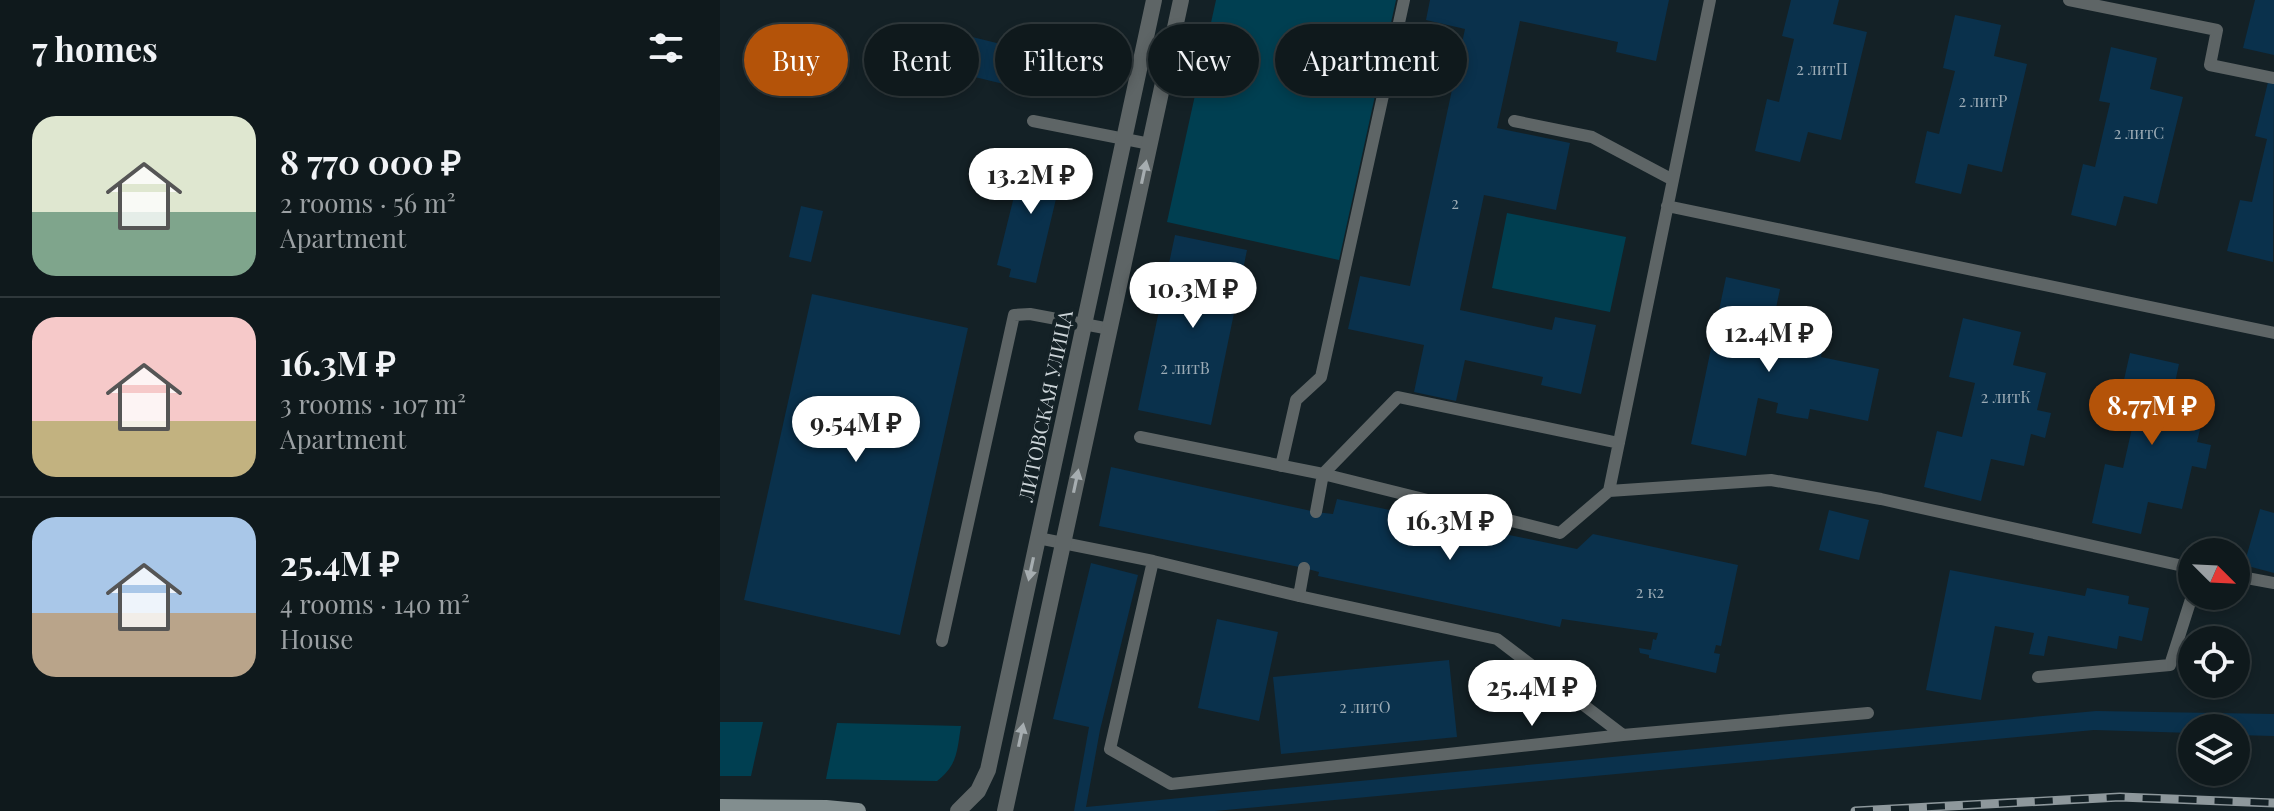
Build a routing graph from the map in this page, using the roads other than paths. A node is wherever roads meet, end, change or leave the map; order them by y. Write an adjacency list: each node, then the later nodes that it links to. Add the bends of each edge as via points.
1 (1154, 0): 7 (street, ЛИТОВСКАЯ УЛИЦА)
2 (1181, 0): 6 (street)
3 (1404, 0): 21 (lane, via 1321,377 1296,400)
4 (1710, 0): 14 (lane)
5 (2069, 0): 8 (lane, via 2217,30 2210,65)
6 (1176, 24)
7 (1147, 31): 12 (street, ЛИТОВСКАЯ УЛИЦА)
8 (2274, 78)
9 (1160, 96): 13 (street)
10 (1033, 121): 12 (lane)
11 (1514, 121): 14 (lane, via 1592,137)
12 (1123, 139): 13 (lane); 16 (street, ЛИТОВСКАЯ УЛИЦА)
13 (1150, 144): 17 (street, one-way to 13)
14 (1673, 180): 15 (lane)
15 (1667, 206): 18 (lane); 20 (lane)
16 (1084, 324): 17 (lane); 25 (street, ЛИТОВСКАЯ УЛИЦА); 34 (lane, via 1014,315)
17 (1110, 329): 26 (street, one-way to 17)
18 (2274, 333)
19 (1140, 437): 21 (lane)
20 (1619, 443): 22 (lane, via 1398,397); 23 (lane)
21 (1281, 466): 22 (lane)
22 (1323, 474): 23 (lane, via 1560,533); 24 (lane)
23 (1609, 491): 28 (lane, via 1771,480)
24 (1316, 512)
25 (1038, 538): 26 (lane); 40 (street, ЛИТОВСКАЯ УЛИЦА, one-way to 40, via 988,770 978,791)
26 (1063, 542): 27 (lane); 41 (street, one-way to 26)
27 (1153, 561): 32 (lane); 37 (lane, via 1110,749 1171,784)
28 (2178, 565)
29 (1304, 568): 32 (lane)
30 (2250, 579): 31 (lane)
31 (2274, 583)
32 (1299, 596): 37 (lane, via 1497,639)
33 (2188, 610): 35 (lane, via 2170,665)
34 (942, 641)
35 (2038, 677)
36 (1868, 713): 37 (lane)
37 (1623, 735)
38 (720, 807): 39 (main road)
39 (858, 811)
40 (958, 811)
41 (1005, 811)

